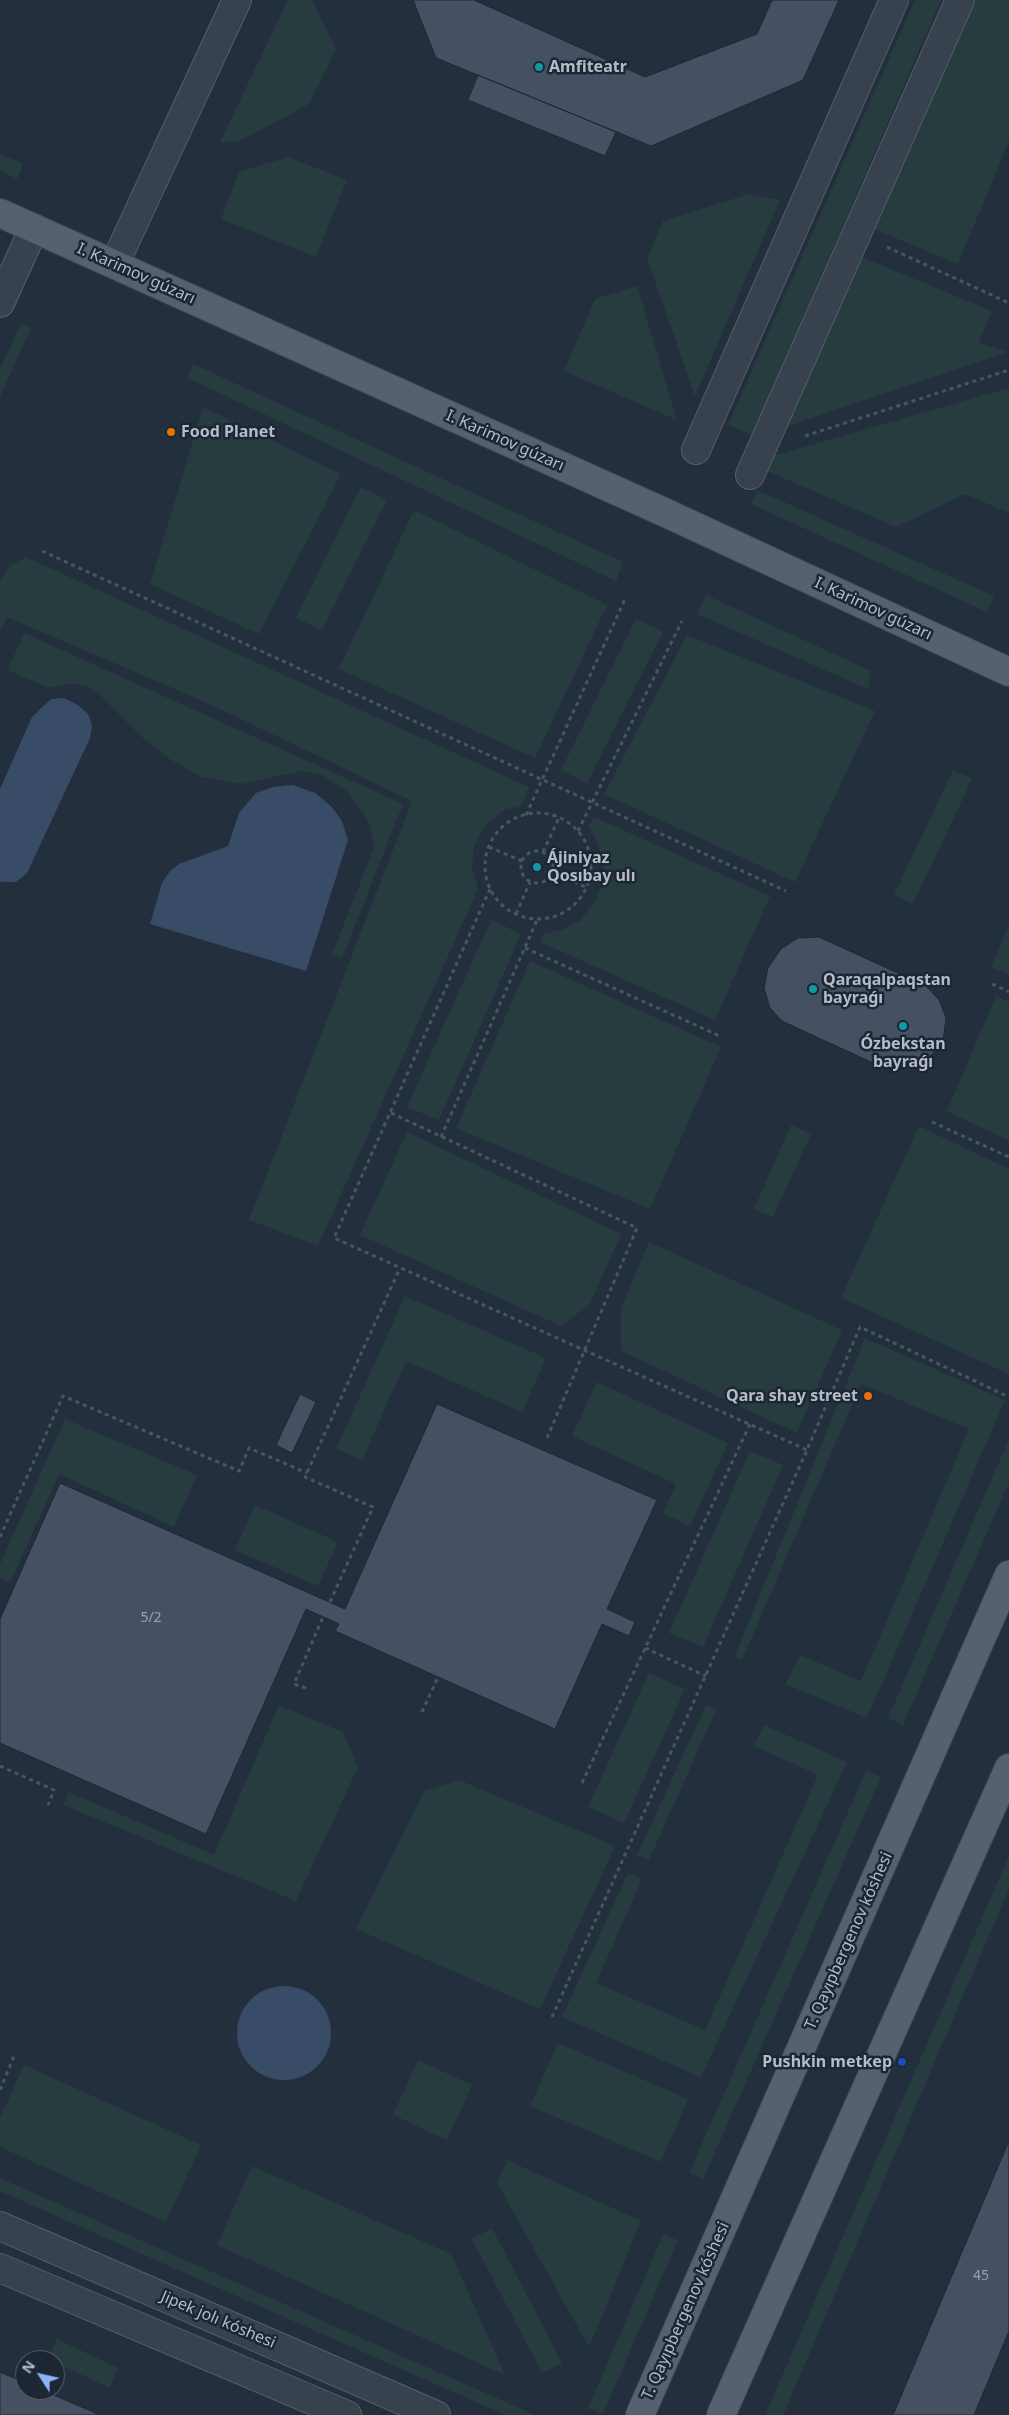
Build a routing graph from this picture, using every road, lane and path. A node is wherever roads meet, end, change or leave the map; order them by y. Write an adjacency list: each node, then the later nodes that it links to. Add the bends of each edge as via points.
1 (237, 0): 7 (street)
2 (894, 0): 11 (street)
3 (960, 0): 6 (street)
4 (0, 213): 5 (main road, I. Karimov gúzarı)
5 (34, 228): 7 (main road, I. Karimov gúzarı); 9 (street)
6 (857, 234): 8 (path); 12 (street)
7 (115, 264): 17 (main road, I. Karimov gúzarı)
8 (1009, 302)
9 (0, 303)
10 (1009, 370): 12 (path)
11 (696, 450)
12 (762, 450): 13 (street)
13 (750, 475)
14 (42, 551): 18 (path)
15 (626, 597): 18 (path)
16 (682, 621): 19 (path)
17 (1009, 672)
18 (543, 780): 19 (path); 20 (path)
19 (592, 802): 22 (path); 30 (path)
20 (526, 815): 21 (path, via 536,812); 23 (path, via 502,826)
21 (559, 818): 22 (path); 24 (path)
22 (578, 831): 28 (path, via 590,853)
23 (489, 847): 25 (path); 29 (path, via 485,874)
24 (543, 852): 25 (path, via 530,852); 26 (path, via 552,861)
25 (522, 861): 27 (path, via 522,875)
26 (552, 872): 27 (path, via 541,882); 28 (path)
27 (530, 882): 31 (path)
28 (586, 887): 32 (path, via 576,903 562,913)
29 (490, 889): 31 (path, via 500,903); 37 (path)
30 (786, 891)
31 (516, 914): 32 (path)
32 (538, 918): 33 (path)
33 (525, 948): 36 (path); 39 (path)
34 (992, 984): 35 (path)
35 (1009, 992)
36 (722, 1036)
37 (391, 1114): 39 (path); 41 (path, via 334,1238)
38 (932, 1122): 40 (path)
39 (441, 1137): 42 (path, via 637,1228)
40 (1009, 1157)
41 (400, 1268): 42 (path); 47 (path)
42 (586, 1352): 44 (path); 45 (path)
43 (1009, 1397): 46 (path, via 860,1327)
44 (750, 1424): 46 (path); 52 (path)
45 (547, 1438)
46 (807, 1450): 53 (path)
47 (307, 1473): 48 (path, via 249,1448 239,1471 63,1396); 50 (path, via 305,1477 373,1507)
48 (0, 1537)
49 (1009, 1576): 68 (main road, T. Qayıpbergenov kóshesi)
50 (330, 1602)
51 (323, 1617): 55 (path, via 294,1684)
52 (645, 1648): 53 (path); 59 (path)
53 (706, 1676): 61 (path)
54 (438, 1677): 56 (path)
55 (306, 1688)
56 (422, 1712)
57 (0, 1766): 60 (path, via 54,1790)
58 (1009, 1768): 69 (main road)
59 (582, 1783)
60 (48, 1805)
61 (552, 2017)
62 (15, 2054): 63 (path)
63 (0, 2090)
64 (0, 2226): 67 (street, Jipek jolı kóshesi)
65 (0, 2268): 66 (street)
66 (347, 2415)
67 (436, 2415)
68 (640, 2415)
69 (721, 2415)

